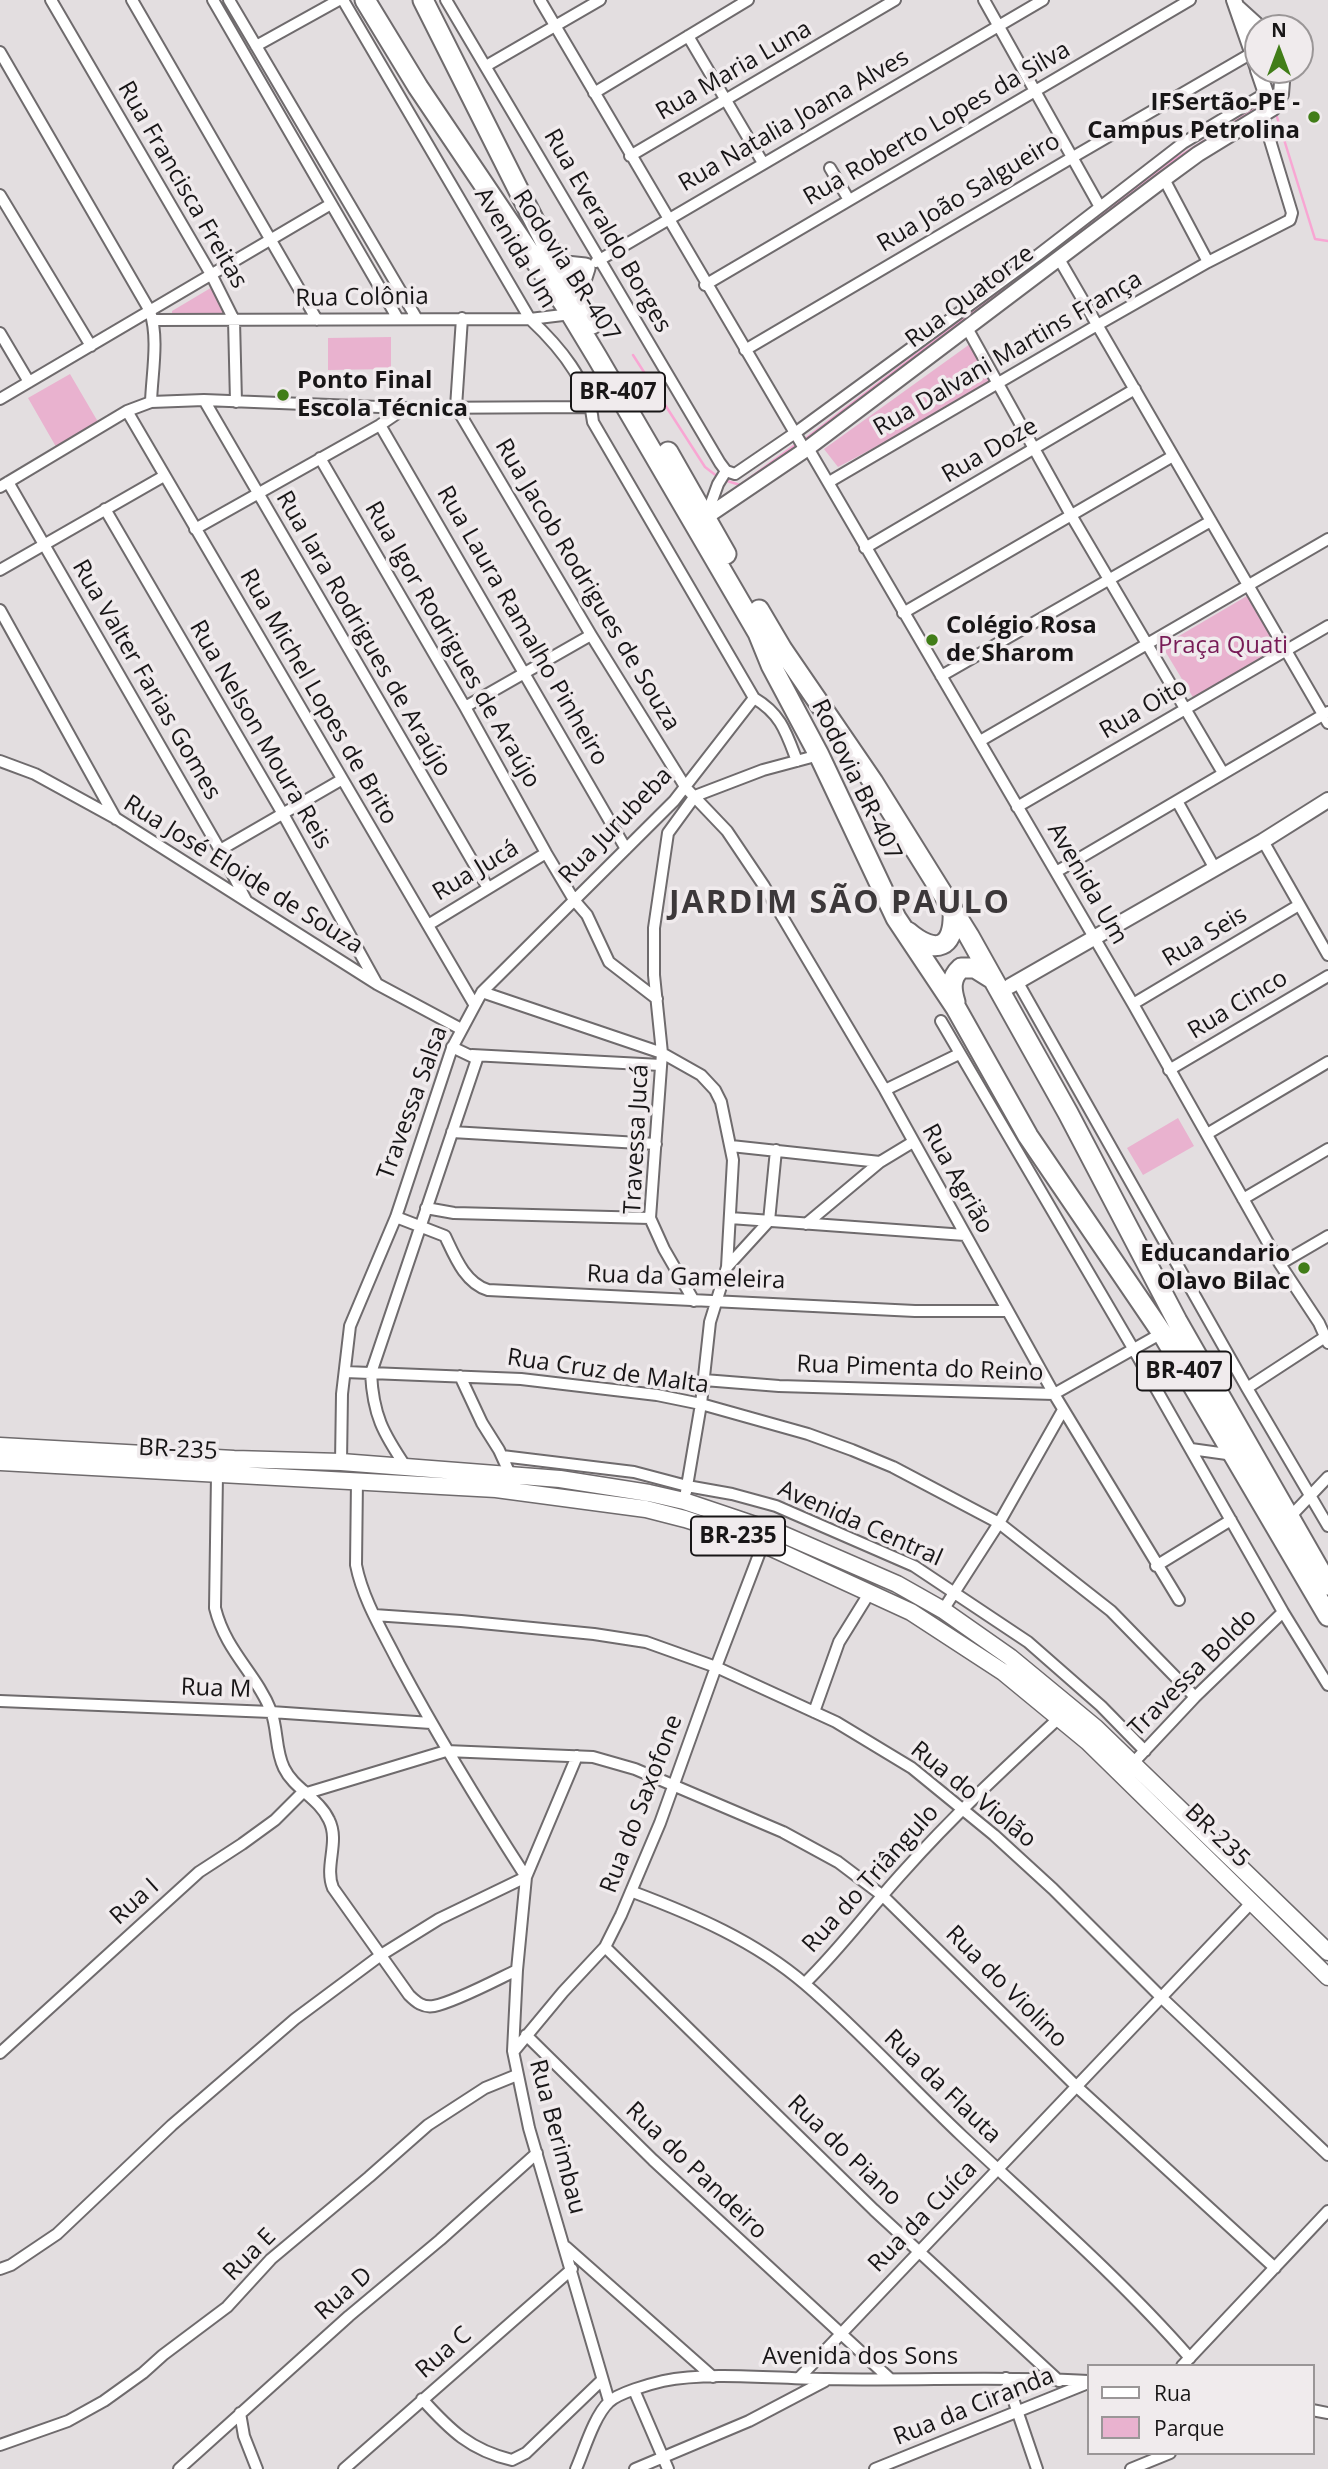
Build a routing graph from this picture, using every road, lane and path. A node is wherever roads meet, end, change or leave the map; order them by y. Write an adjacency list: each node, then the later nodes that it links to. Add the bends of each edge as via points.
1 (51, 0): 49 (street, Rua Francisca Freitas)
2 (132, 0): 43 (street)
3 (213, 0): 40 (street)
4 (229, 0): 22 (street)
5 (341, 0): 22 (street); 56 (street, Avenida Um)
6 (365, 0): 51 (highway, Rodovia BR-407 / BR-407, via 418,87)
7 (446, 0): 25 (street, Rua Everaldo Borges)
8 (540, 0): 18 (street, Avenida Um)
9 (600, 0): 18 (street)
10 (748, 0): 21 (street)
11 (895, 0): 31 (street, Rua Maria Luna)
12 (984, 0): 19 (street)
13 (1043, 0): 19 (street, Rua Natalia Joana Alves)
14 (1190, 0): 28 (street, Rua Roberto Lopes da Silva)
15 (1234, 0): 17 (street); 20 (street)
16 (428, 2): 46 (highway, Rodovia BR-407 / BR-407)
17 (1244, 15)
18 (555, 26): 25 (street); 29 (street, Avenida Um)
19 (1000, 26): 28 (street); 35 (street, Rua Natalia Joana Alves)
20 (1244, 29)
21 (688, 36): 29 (street); 31 (street)
22 (256, 46): 55 (street)
23 (0, 52): 52 (street)
24 (1244, 58): 34 (street, Rua João Salgueiro)
25 (486, 66): 48 (street, Rua Everaldo Borges)
26 (1264, 84): 30 (street)
27 (1281, 84): 32 (street, via 1278,101)
28 (1036, 90): 34 (street); 39 (street, Rua Roberto Lopes da Silva)
29 (594, 93): 33 (street, Avenida Um)
30 (1266, 93): 32 (street, via 1269,106); 41 (street, via 1183,143)
31 (727, 100): 33 (street, Rua Maria Luna); 35 (street)
32 (1262, 114): 37 (street, Rua Quatorze); 47 (street, Rua Dalvani Martins França, via 1292,218)
33 (630, 156): 42 (street, Avenida Um)
34 (1073, 157): 41 (street); 63 (street, Rua João Salgueiro)
35 (763, 163): 42 (street, Rua Natalia Joana Alves)
36 (830, 168): 39 (street)
37 (1164, 178): 45 (street, Rua Quatorze); 47 (street)
38 (0, 195): 62 (street)
39 (849, 200): 50 (street, Rua Roberto Lopes da Silva)
40 (331, 204): 43 (street); 54 (street)
41 (1100, 207): 44 (street)
42 (668, 220): 48 (street, Rua Natalia Joana Alves); 50 (street, Avenida Um)
43 (271, 240): 49 (street); 58 (street)
44 (1057, 240): 45 (street); 76 (street)
45 (1063, 256): 59 (street); 60 (street, Rua Quatorze)
46 (554, 259): 48 (highway, via 566,266); 51 (highway, Rodovia BR-407 / BR-407)
47 (1209, 262): 59 (street, Rua Dalvani Martins França)
48 (592, 264): 51 (highway); 81 (street, Rua Everaldo Borges)
49 (212, 276): 52 (street); 57 (street, Rua Francisca Freitas)
50 (705, 285): 63 (street, Avenida Um)
51 (571, 297): 56 (street, Rua Colônia); 88 (highway, Rodovia BR-407 / BR-407); 110 (highway, Rodovia BR-407 / BR-407, via 758,633)
52 (152, 316): 57 (street, Rua Colônia); 62 (street); 69 (street)
53 (462, 318): 55 (street, Rua Colônia); 56 (street, Rua Colônia); 71 (street)
54 (398, 319): 55 (street, Rua Colônia); 58 (street, Rua Colônia)
55 (417, 319)
56 (530, 319): 72 (street, Avenida Um, via 553,340)
57 (233, 320): 58 (street, Rua Colônia); 70 (street, Rua Francisca Freitas)
58 (317, 320)
59 (1098, 324): 65 (street, Rua Dalvani Martins França); 66 (street)
60 (967, 328): 65 (street); 77 (street, Rua Quatorze)
61 (0, 333): 64 (street)
62 (91, 346): 64 (street)
63 (745, 351): 76 (street, Avenida Um)
64 (29, 382): 67 (street)
65 (999, 384): 78 (street); 83 (street, Rua Dalvani Martins França)
66 (1135, 389): 78 (street, Rua Doze); 79 (street)
67 (0, 399)
68 (204, 400): 69 (street); 70 (street); 85 (street, Rua Iara Rodrigues de Araújo)
69 (151, 402): 74 (street)
70 (236, 402): 73 (street)
71 (456, 407): 72 (street); 73 (street); 100 (street, Rua Jacob Rodrigues de Souza)
72 (591, 407): 105 (street, Avenida Um, via 593,422)
73 (405, 408): 75 (street)
74 (127, 411): 82 (street, Rua Michel Lopes de Brito); 84 (street)
75 (380, 425): 80 (street); 103 (street, Rua Laura Ramalho Pinheiro)
76 (795, 433): 77 (street, Avenida Um); 81 (street, via 738,472)
77 (806, 449): 83 (street, Avenida Um); 88 (street, Rua Quatorze)
78 (1034, 450): 87 (street); 93 (street, Rua Doze)
79 (1173, 456): 87 (street); 89 (street)
80 (320, 458): 85 (street); 106 (street, Rua Igor Rodrigues de Araújo)
81 (726, 471): 88 (street)
82 (164, 476): 86 (street); 90 (street, Rua Michel Lopes de Brito)
83 (830, 482): 93 (street, Avenida Um)
84 (4, 485): 92 (street, Rua Valter Farias Gomes)
85 (257, 494): 90 (street); 128 (street, Rua Iara Rodrigues de Araújo)
86 (105, 509): 92 (street); 120 (street, Rua Nelson Moura Reis)
87 (1071, 515): 95 (street); 98 (street)
88 (706, 517): 132 (highway, Rodovia BR-407 / BR-407, via 782,649)
89 (1211, 520): 95 (street); 96 (street)
90 (195, 529): 114 (street, Rua Michel Lopes de Brito)
91 (1328, 539): 96 (street)
92 (44, 545): 94 (street); 124 (street, Rua Valter Farias Gomes)
93 (865, 548): 98 (street, Avenida Um)
94 (0, 569)
95 (1108, 579): 101 (street); 104 (street)
96 (1248, 586): 101 (street); 102 (street)
97 (0, 610): 121 (street)
98 (903, 613): 104 (street, Avenida Um)
99 (1328, 626): 102 (street, Rua Oito)
100 (591, 635): 103 (street); 115 (street, Rua Jacob Rodrigues de Souza)
101 (1147, 644): 107 (street); 109 (street)
102 (1286, 650): 107 (street, Rua Oito); 108 (street)
103 (526, 673): 106 (street); 123 (street, Rua Laura Ramalho Pinheiro)
104 (941, 676): 109 (street, Avenida Um)
105 (754, 698): 112 (street, via 782,722); 115 (street, Rua Jurubeba)
106 (465, 707): 125 (street, Rua Igor Rodrigues de Araújo)
107 (1186, 709): 113 (street); 119 (street, Rua Oito)
108 (1326, 716): 113 (street)
109 (980, 741): 119 (street, Avenida Um)
110 (819, 755): 112 (street); 133 (highway, Rodovia BR-407 / BR-407)
111 (1, 760): 121 (street, Rua José Eloide de Souza)
112 (797, 761): 116 (street)
113 (1223, 774): 118 (street)
114 (341, 780): 120 (street); 134 (street, Rua Michel Lopes de Brito)
115 (686, 788): 116 (street, Rua Agrião); 123 (street, Rua Jurubeba)
116 (695, 796): 141 (street, Travessa Jucá, via 668,833 664,852 654,928); 153 (street, Rua Agrião, via 727,831 764,886)
117 (1328, 800): 122 (street)
118 (1177, 801): 126 (street); 127 (street)
119 (1017, 807): 127 (street, Avenida Um)
120 (283, 814): 124 (street); 139 (street, Rua Nelson Moura Reis)
121 (117, 819): 129 (street, Rua José Eloide de Souza)
122 (1262, 841): 126 (street); 131 (street)
123 (626, 849): 130 (street, Rua Jurubeba)
124 (220, 850): 129 (street, Rua Valter Farias Gomes)
125 (546, 853): 128 (street, Rua Jucá); 130 (street, Rua Igor Rodrigues de Araújo)
126 (1214, 867): 135 (street)
127 (1056, 872): 135 (street, Avenida Um)
128 (488, 888): 134 (street, Rua Jucá)
129 (246, 900): 139 (street, Rua José Eloide de Souza)
130 (574, 900): 140 (street, Rua Jurubeba); 141 (street, Rua Igor Rodrigues de Araújo, via 587,915 609,962)
131 (1299, 905): 136 (street); 143 (street, Rua Seis)
132 (953, 911): 133 (highway, via 950,939 938,946 919,941); 138 (highway, Rodovia BR-407 / BR-407)
133 (896, 918): 144 (highway, Rodovia BR-407 / BR-407)
134 (428, 925): 142 (street, Rua Michel Lopes de Brito)
135 (1093, 937): 138 (street); 143 (street, Avenida Um)
136 (1328, 955)
137 (1328, 976): 152 (street, Rua Cinco)
138 (1006, 982): 144 (highway, via 975,968 961,968 954,976); 185 (street); 204 (highway, Rodovia BR-407 / BR-407, via 1068,1114 1177,1321)
139 (377, 984): 145 (street, Rua José Eloide de Souza)
140 (482, 992): 142 (street, Rua Jurubeba); 147 (street)
141 (657, 999): 147 (street, Travessa Jucá)
142 (474, 1004): 145 (street, Travessa Salsa)
143 (1133, 1004): 152 (street, Avenida Um)
144 (949, 1015): 148 (street); 178 (highway, Rodovia BR-407 / BR-407)
145 (461, 1029): 146 (street, Travessa Salsa)
146 (452, 1047): 149 (street); 164 (street, Travessa Salsa)
147 (662, 1053): 151 (street, Travessa Jucá); 158 (street, via 688,1065 715,1090)
148 (959, 1054): 153 (street); 180 (street)
149 (473, 1057): 151 (street); 154 (street, Travessa Salsa)
150 (1328, 1062): 155 (street)
151 (661, 1065): 157 (street, Travessa Jucá)
152 (1169, 1070): 155 (street, Avenida Um)
153 (886, 1090): 156 (street, Rua Agrião)
154 (452, 1132): 157 (street); 163 (street, Travessa Salsa)
155 (1207, 1134): 162 (street, Avenida Um)
156 (913, 1142): 161 (street); 170 (street, Rua Agrião)
157 (656, 1144): 165 (street, Travessa Jucá)
158 (731, 1146): 160 (street); 166 (street)
159 (1328, 1149): 162 (street)
160 (776, 1150): 161 (street); 167 (street)
161 (880, 1162): 168 (street)
162 (1243, 1199): 172 (street, Avenida Um)
163 (426, 1208): 165 (street, Travessa Salsa, via 454,1213); 169 (street, Travessa Salsa)
164 (396, 1217): 169 (street, Rua da Gameleira); 181 (street, via 350,1325)
165 (650, 1218): 175 (street, Travessa Jucá)
166 (730, 1218): 167 (street); 173 (street)
167 (769, 1221): 168 (street); 173 (street)
168 (806, 1224): 170 (street)
169 (420, 1226): 175 (street, Rua da Gameleira, via 445,1236 477,1287); 182 (street, Travessa Salsa)
170 (965, 1235): 176 (street, Rua Agrião)
171 (1328, 1236): 172 (street)
172 (1280, 1264): 177 (street, Avenida Um)
173 (727, 1267): 174 (street)
174 (716, 1300): 175 (street, Rua da Gameleira); 176 (street, Rua da Gameleira); 184 (street)
175 (694, 1301)
176 (1006, 1311): 186 (street, Rua Agrião)
177 (1324, 1321): 179 (street, Avenida Um)
178 (1162, 1333): 180 (street, Rua Pimenta do Reino); 191 (highway, Rodovia BR-407 / BR-407)
179 (1326, 1340): 185 (street)
180 (1134, 1350): 186 (street, Rua Pimenta do Reino); 190 (street)
181 (345, 1372): 182 (street, Rua Cruz de Malta); 194 (street)
182 (371, 1373): 183 (street, Rua Cruz de Malta); 195 (street, via 380,1424)
183 (460, 1376): 187 (street, Rua Cruz de Malta, via 593,1387); 192 (street)
184 (704, 1380): 186 (street, Rua Pimenta do Reino); 187 (street)
185 (1247, 1388): 202 (street)
186 (1054, 1394): 188 (street, Rua Agrião)
187 (701, 1404): 201 (street); 206 (street, Rua Cruz de Malta, via 808,1434 893,1466)
188 (1063, 1410): 206 (street); 209 (street, Rua Agrião)
189 (0, 1446): 194 (main road, BR-235 / BR-235)
190 (1191, 1449): 191 (street); 205 (street)
191 (1234, 1455): 217 (highway, Rodovia BR-407 / BR-407)
192 (502, 1456): 196 (street); 201 (street, Avenida Central, via 634,1472)
193 (0, 1462): 197 (main road, BR-235 / BR-235)
194 (341, 1462): 195 (main road, BR-235 / BR-235)
195 (406, 1467): 196 (main road, BR-235 / BR-235)
196 (510, 1474): 200 (main road, BR-235 / BR-235)
197 (217, 1475): 199 (main road, BR-235 / BR-235); 222 (street, via 215,1608 225,1636)
198 (1328, 1477): 202 (street)
199 (358, 1480): 203 (main road, BR-235 / BR-235, via 496,1489); 216 (street, via 356,1565)
200 (649, 1493): 201 (main road, BR-235 / BR-235); 203 (main road)
201 (685, 1494): 212 (street, Avenida Central, via 732,1494 776,1506 914,1566); 214 (main road, BR-235 / BR-235, via 851,1563)
202 (1311, 1498): 204 (street); 207 (street)
203 (646, 1509): 208 (main road, BR-235 / BR-235)
204 (1289, 1518): 210 (highway, BR-407)
205 (1231, 1520): 209 (street); 215 (street)
206 (999, 1523): 212 (street); 220 (street, Rua Cruz de Malta, via 1111,1611)
207 (1328, 1526)
208 (763, 1544): 211 (main road, BR-235 / BR-235); 218 (street, Rua do Saxofone)
209 (1156, 1566): 213 (street, Rua Agrião)
210 (1328, 1585)
211 (870, 1592): 223 (street, via 839,1642); 224 (main road, BR-235 / BR-235, via 971,1650)
212 (954, 1592): 214 (street); 227 (street, Avenida Central, via 1028,1642)
213 (1179, 1600)
214 (943, 1610): 229 (main road, BR-235 / BR-235, via 1021,1666)
215 (1283, 1612): 219 (street); 220 (street, Travessa Boldo)
216 (374, 1615): 218 (street, Rua do Violão, via 625,1637); 225 (street)
217 (1328, 1616)
218 (716, 1667): 223 (street, Rua do Violão); 230 (street, Rua do Saxofone)
219 (1328, 1685)
220 (1195, 1697): 227 (street, Travessa Boldo)
221 (0, 1701): 222 (street, Rua M)
222 (271, 1712): 225 (street, Rua M); 231 (street, via 284,1769)
223 (814, 1712): 232 (street, Rua do Violão, via 912,1768)
224 (1060, 1717): 232 (street, Rua do Triângulo); 236 (main road, BR-235 / BR-235)
225 (431, 1723): 226 (street)
226 (446, 1751): 228 (street, Rua do Violino); 231 (street, Rua do Violino); 233 (street)
227 (1145, 1751): 229 (street, Travessa Boldo)
228 (578, 1756): 230 (street, Rua do Violino, via 612,1762); 233 (street, Rua Berimbau)
229 (1133, 1763): 238 (main road, BR-235 / BR-235)
230 (673, 1785): 234 (street, Rua do Saxofone); 235 (street, Rua do Violino, via 783,1832 838,1862)
231 (305, 1792): 239 (street, via 332,1827 333,1888); 246 (street, Rua I, via 264,1828 199,1872)
232 (962, 1808): 235 (street, Rua do Triângulo); 243 (street, Rua do Violão, via 1053,1889)
233 (526, 1877): 239 (street, via 439,1919); 240 (street, Rua Berimbau)
234 (633, 1892): 237 (street, Rua do Saxofone); 242 (street, Rua da Flauta, via 736,1937)
235 (883, 1896): 242 (street, Rua do Triângulo); 248 (street, Rua do Violino)
236 (1252, 1902): 241 (main road, BR-235 / BR-235); 243 (street, Rua da Cuíca)
237 (605, 1947): 244 (street, Rua do Saxofone); 254 (street, Rua do Piano)
238 (1328, 1952)
239 (381, 1955): 240 (street, via 409,1995 424,2006 443,2003); 256 (street, via 295,2019 182,2116 57,2234)
240 (517, 1970): 245 (street, Rua Berimbau)
241 (1328, 1977)
242 (805, 1983): 251 (street, Rua da Flauta)
243 (1161, 1998): 248 (street, Rua da Cuíca); 250 (street, Rua do Violão)
244 (526, 2035): 245 (street, Rua do Saxofone); 258 (street, Rua do Pandeiro, via 752,2254)
245 (513, 2051): 247 (street, Rua Berimbau)
246 (0, 2053)
247 (517, 2075): 249 (street, Rua Berimbau); 274 (street, Rua E, via 485,2088 428,2125 271,2259 227,2307 104,2401 68,2421)
248 (1076, 2086): 251 (street, Rua da Cuíca); 255 (street, Rua do Violino)
249 (537, 2153): 253 (street, Rua Berimbau); 272 (street, Rua D)
250 (1328, 2155)
251 (998, 2169): 254 (street, Rua da Cuíca); 259 (street, Rua da Flauta, via 1153,2316)
252 (1328, 2211): 255 (street)
253 (566, 2247): 257 (street, Rua Berimbau); 260 (street)
254 (919, 2251): 258 (street, Rua da Cuíca); 266 (street, Rua do Piano)
255 (1275, 2268): 259 (street)
256 (0, 2269)
257 (572, 2269): 265 (street, Rua Berimbau); 270 (street, Rua C)
258 (842, 2333): 261 (street, Rua da Cuíca); 262 (street, Rua do Pandeiro)
259 (1186, 2362)
260 (713, 2377): 261 (street, Avenida dos Sons); 269 (street, Avenida dos Sons, via 664,2381)
261 (799, 2378): 264 (street, Avenida dos Sons)
262 (889, 2378): 263 (street, Avenida dos Sons); 264 (street, Avenida dos Sons)
263 (1006, 2378): 266 (street, Avenida dos Sons); 273 (street)
264 (827, 2379): 276 (street, via 749,2421)
265 (602, 2380): 270 (street, via 526,2453 512,2460 467,2443); 271 (street, Rua Berimbau)
266 (1059, 2381): 267 (street, Avenida dos Sons)
267 (1086, 2382)
268 (1086, 2383): 273 (street, Rua da Ciranda)
269 (634, 2390): 271 (street, Avenida dos Sons); 276 (street)
270 (422, 2399): 280 (street, Rua C)
271 (609, 2402): 281 (street)
272 (240, 2413): 278 (street, Rua D); 279 (street)
273 (1018, 2413): 283 (street, Rua da Ciranda); 284 (street)
274 (0, 2445)
275 (1165, 2455): 285 (street)
276 (664, 2456): 277 (street); 282 (street)
277 (640, 2468)
278 (180, 2469)
279 (257, 2469)
280 (344, 2469)
281 (576, 2469)
282 (668, 2469)
283 (875, 2469)
284 (1037, 2469)
285 (1130, 2469)

